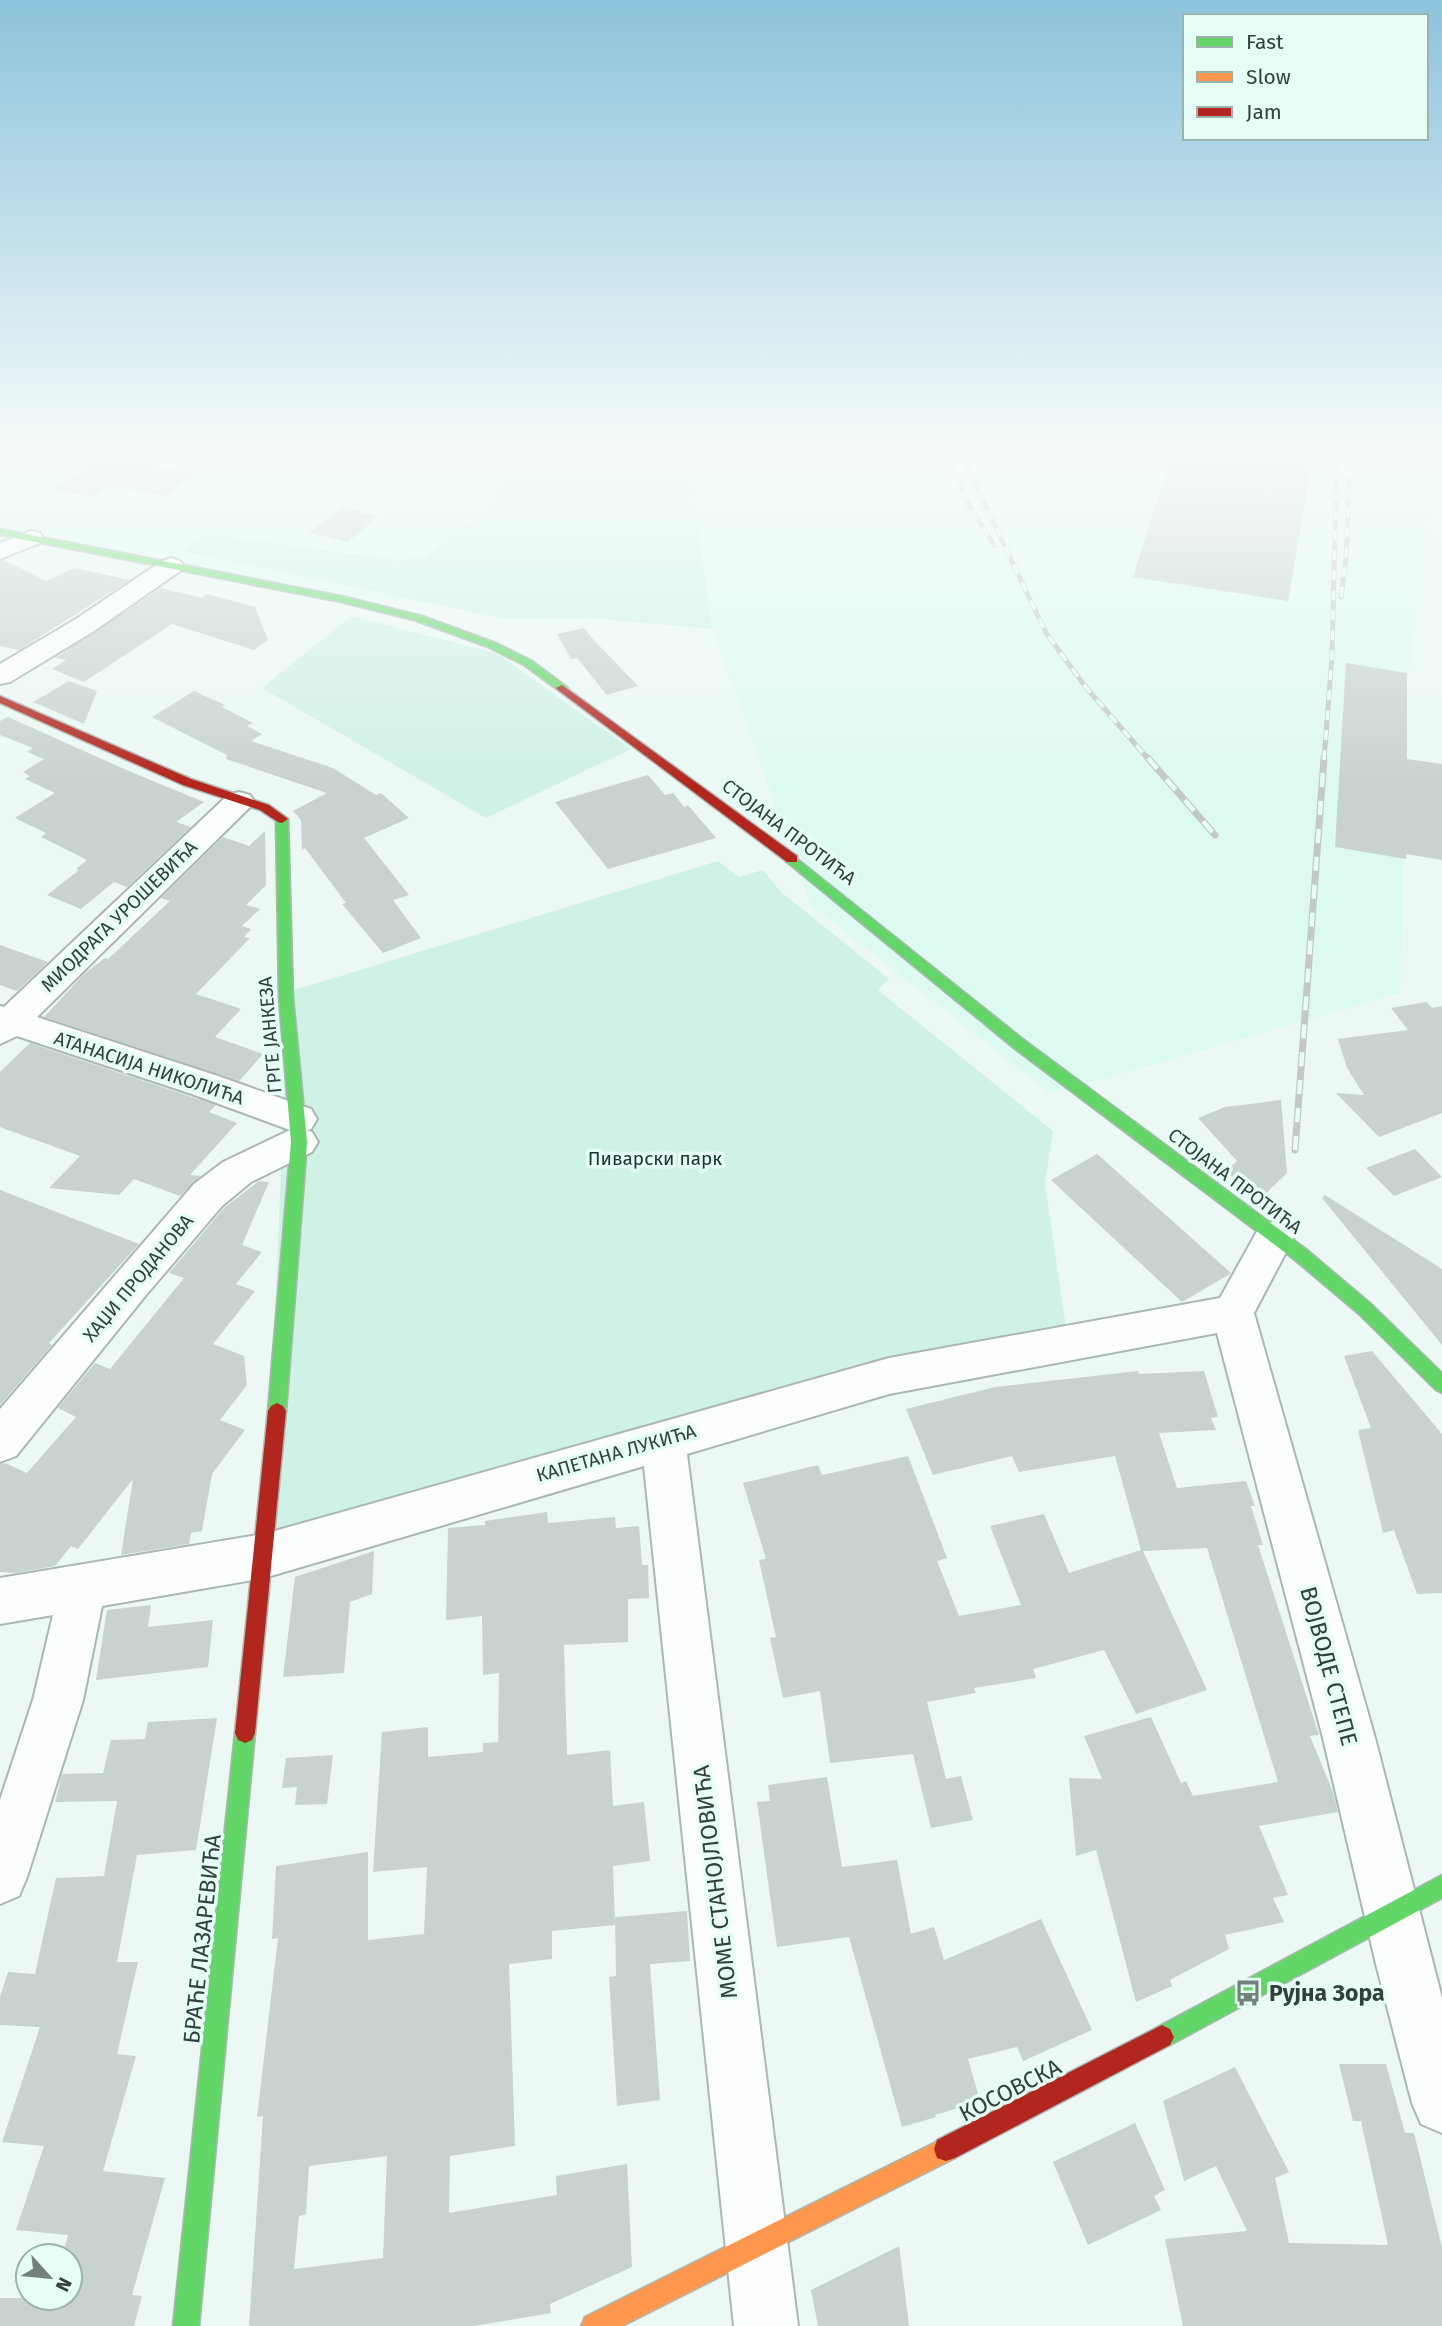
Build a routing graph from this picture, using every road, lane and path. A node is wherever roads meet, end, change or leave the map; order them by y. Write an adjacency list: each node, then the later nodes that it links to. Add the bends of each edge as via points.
1 (164, 565): 2 (street, СТОЈАНА ПРОТИЋА)
2 (171, 566): 3 (street); 8 (street, СТОЈАНА ПРОТИЋА, via 404,615 481,639 528,663 807,870 1019,1044)
3 (0, 676)
4 (0, 699): 5 (street, ГРГЕ ЈАНКЕЗА)
5 (239, 801): 6 (street, МИОДРАГА УРОШЕВИЋА); 7 (street, ГРГЕ ЈАНКЕЗА, via 271,809 283,820 286,998)
6 (4, 1024): 7 (street, АТАНАСИЈА НИКОЛИЋА, via 205,1085)
7 (298, 1130): 12 (street, ХАЏИ ПРОДАНОВА, via 208,1195); 13 (street, ГРГЕ ЈАНКЕЗА)
8 (1274, 1237): 9 (street); 10 (street, СТОЈАНА ПРОТИЋА, via 1356,1300)
9 (1234, 1314): 11 (street, КАПЕТАНА ЛУКИЋА, via 889,1376); 18 (street, ВОЈВОДЕ СТЕПЕ)
10 (1442, 1385)
11 (663, 1439): 13 (street, КАПЕТАНА ЛУКИЋА); 20 (street, МОМЕ СТАНОЈЛОВИЋА)
12 (0, 1442)
13 (264, 1556): 14 (street, КАПЕТАНА ЛУКИЋА); 21 (street, БРАЋЕ ЛАЗАРЕВИЋА)
14 (81, 1589): 15 (street, КАПЕТАНА ЛУКИЋА); 16 (street, via 57,1711)
15 (0, 1601)
16 (0, 1877)
17 (1442, 1886): 18 (street, КОСОВСКА)
18 (1393, 1912): 19 (street, ВОЈВОДЕ СТЕПЕ); 20 (street, КОСОВСКА, via 1248,1993)
19 (1442, 2103)
20 (757, 2246): 22 (street, КОСОВСКА); 23 (street, МОМЕ СТАНОЈЛОВИЋА)
21 (186, 2326)
22 (594, 2326)
23 (766, 2326)

